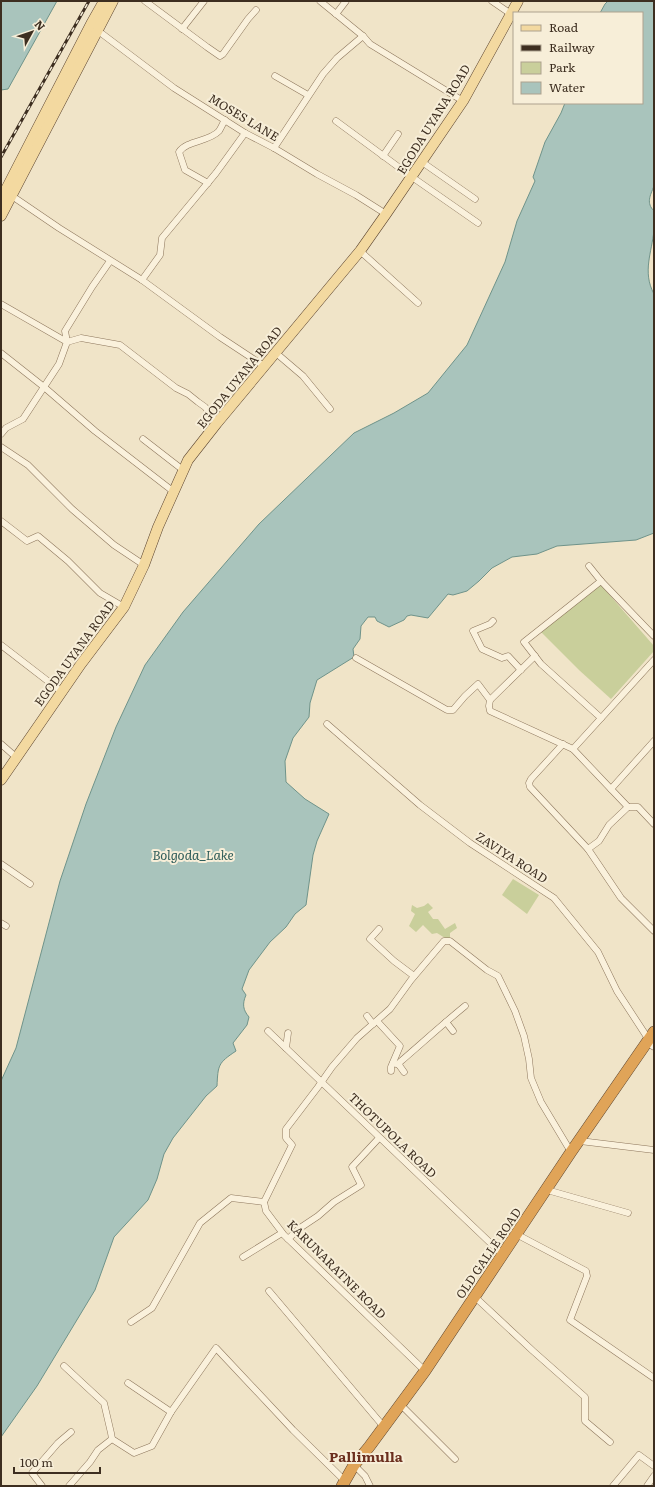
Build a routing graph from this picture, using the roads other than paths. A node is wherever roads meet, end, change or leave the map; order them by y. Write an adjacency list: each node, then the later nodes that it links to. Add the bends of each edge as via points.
1 (104, 1): 28 (main road)
2 (113, 1): 13 (main road)
3 (145, 1): 12 (street)
4 (204, 1): 12 (street)
5 (320, 1): 10 (street)
6 (346, 1): 10 (street)
7 (492, 1): 11 (street)
8 (518, 1): 11 (main road, EGODA UYANA ROAD)
9 (256, 10): 12 (street, via 220,56)
10 (336, 14): 14 (street)
11 (511, 14): 17 (main road, EGODA UYANA ROAD)
12 (182, 29)
13 (97, 30): 18 (street, MOSES LANE, via 174,88); 27 (main road)
14 (363, 36): 16 (street, via 329,65); 17 (street, via 370,44)
15 (275, 76): 16 (street)
16 (308, 95): 22 (street)
17 (463, 101): 24 (main road, EGODA UYANA ROAD)
18 (225, 120): 20 (street, MOSES LANE); 26 (street, via 218,132 186,145 179,152 185,170)
19 (336, 121): 23 (street)
20 (245, 133): 22 (street, MOSES LANE); 26 (street)
21 (398, 134): 23 (street)
22 (274, 148): 30 (street, MOSES LANE)
23 (383, 156): 25 (street)
24 (422, 162): 25 (main road, EGODA UYANA ROAD); 29 (street)
25 (412, 177): 30 (main road, EGODA UYANA ROAD); 32 (street)
26 (208, 183): 35 (street, via 162,238 160,255)
27 (12, 196): 31 (main road); 34 (street)
28 (1, 199)
29 (475, 199)
30 (386, 214): 33 (main road, EGODA UYANA ROAD)
31 (1, 216)
32 (478, 223)
33 (360, 251): 36 (street); 40 (main road, EGODA UYANA ROAD)
34 (110, 261): 35 (street); 38 (street, via 65,332)
35 (142, 280): 41 (street)
36 (418, 303)
37 (1, 304): 38 (street)
38 (68, 342): 42 (street, via 59,364); 44 (street, via 81,338 120,345 205,407)
39 (1, 353): 42 (street)
40 (276, 353): 41 (main road, EGODA UYANA ROAD); 43 (street, via 303,376)
41 (264, 366): 44 (main road, EGODA UYANA ROAD)
42 (44, 387): 45 (street, via 23,419 6,428); 49 (street, via 95,431)
43 (330, 410)
44 (217, 423): 48 (main road, EGODA UYANA ROAD)
45 (1, 434)
46 (143, 439): 48 (street)
47 (1, 447): 51 (street, via 28,465 72,509 114,545)
48 (183, 470): 49 (main road, EGODA UYANA ROAD)
49 (174, 492): 51 (main road, EGODA UYANA ROAD)
50 (1, 521): 54 (street, via 27,541 38,536 68,560 100,593)
51 (144, 565): 54 (main road, EGODA UYANA ROAD)
52 (589, 566): 53 (street)
53 (601, 581): 56 (street); 58 (street, via 524,642)
54 (124, 607): 62 (main road, EGODA UYANA ROAD)
55 (493, 621): 61 (street, via 472,631 482,649 502,658 508,656)
56 (654, 636)
57 (1, 644): 62 (street)
58 (535, 656): 61 (street); 64 (street)
59 (356, 658): 63 (street, via 447,710 453,710 478,684)
60 (654, 660): 64 (street)
61 (521, 670): 63 (street)
62 (62, 692): 70 (main road, EGODA UYANA ROAD)
63 (490, 700): 68 (street, via 490,711)
64 (601, 718): 69 (street)
65 (327, 724): 88 (street, ZAVIYA ROAD, via 420,805 554,898 598,952 617,991)
66 (654, 741): 72 (street)
67 (1, 744): 70 (street)
68 (563, 744): 69 (street); 75 (street, via 529,783)
69 (572, 749): 72 (street)
70 (17, 758): 71 (main road, EGODA UYANA ROAD)
71 (1, 780)
72 (611, 789): 73 (street)
73 (628, 807): 74 (street, via 638,807); 75 (street, via 610,825 599,841)
74 (654, 824)
75 (588, 849): 79 (street, via 621,898)
76 (1, 864): 77 (street)
77 (30, 884)
78 (378, 929): 80 (street, via 370,939)
79 (654, 931)
80 (414, 976): 83 (street, via 390,1009); 98 (street, via 444,941 450,941 498,976 524,1036 531,1078 540,1102)
81 (465, 1006): 84 (street)
82 (367, 1016): 83 (street)
83 (375, 1022): 90 (street, via 400,1046); 94 (street, via 357,1038)
84 (446, 1022): 85 (street); 91 (street, via 400,1062)
85 (453, 1030)
86 (268, 1031): 89 (street, THOTUPOLA ROAD)
87 (288, 1033): 89 (street)
88 (651, 1041): 96 (highway, OLD GALLE ROAD)
89 (286, 1048): 94 (street, THOTUPOLA ROAD)
90 (393, 1063): 91 (street); 92 (street)
91 (400, 1065): 93 (street)
92 (392, 1071)
93 (404, 1072)
94 (321, 1082): 95 (street, THOTUPOLA ROAD); 100 (street, via 286,1129 286,1138 292,1145)
95 (379, 1138): 104 (street, via 352,1167 361,1185 334,1202); 105 (street, THOTUPOLA ROAD)
96 (580, 1141): 97 (street); 98 (highway, OLD GALLE ROAD)
97 (654, 1150)
98 (571, 1152): 99 (highway, OLD GALLE ROAD)
99 (547, 1190): 101 (street); 103 (highway, OLD GALLE ROAD)
100 (264, 1202): 102 (street, KARUNARATNE ROAD, via 266,1211); 109 (street, via 231,1198 200,1223 152,1308)
101 (628, 1213)
102 (282, 1232): 104 (street, KARUNARATNE ROAD); 106 (street)
103 (516, 1234): 105 (highway, OLD GALLE ROAD); 112 (street, via 586,1271 587,1276 570,1320)
104 (288, 1239): 111 (street, KARUNARATNE ROAD)
105 (503, 1256): 108 (highway, OLD GALLE ROAD)
106 (243, 1257)
107 (269, 1291): 116 (street)
108 (475, 1297): 111 (highway, OLD GALLE ROAD); 119 (street, via 585,1397 585,1421)
109 (131, 1322)
110 (64, 1366): 118 (street, via 104,1403)
111 (425, 1371): 114 (highway, OLD GALLE ROAD)
112 (654, 1378)
113 (128, 1383): 115 (street)
114 (400, 1404): 116 (highway, OLD GALLE ROAD); 120 (street)
115 (171, 1412): 118 (street, via 152,1446 140,1452 134,1453); 124 (street, via 216,1348)
116 (384, 1427): 121 (highway, OLD GALLE ROAD)
117 (71, 1432): 125 (street, via 32,1473)
118 (112, 1439): 126 (street, via 98,1450)
119 (610, 1442)
120 (455, 1459)
121 (354, 1465): 124 (highway, OLD GALLE ROAD); 127 (street, via 365,1476)
122 (654, 1466): 128 (street, via 639,1455)
123 (654, 1476): 129 (street)
124 (344, 1484)
125 (42, 1486)
126 (69, 1486)
127 (370, 1486)
128 (613, 1486)
129 (647, 1486)

